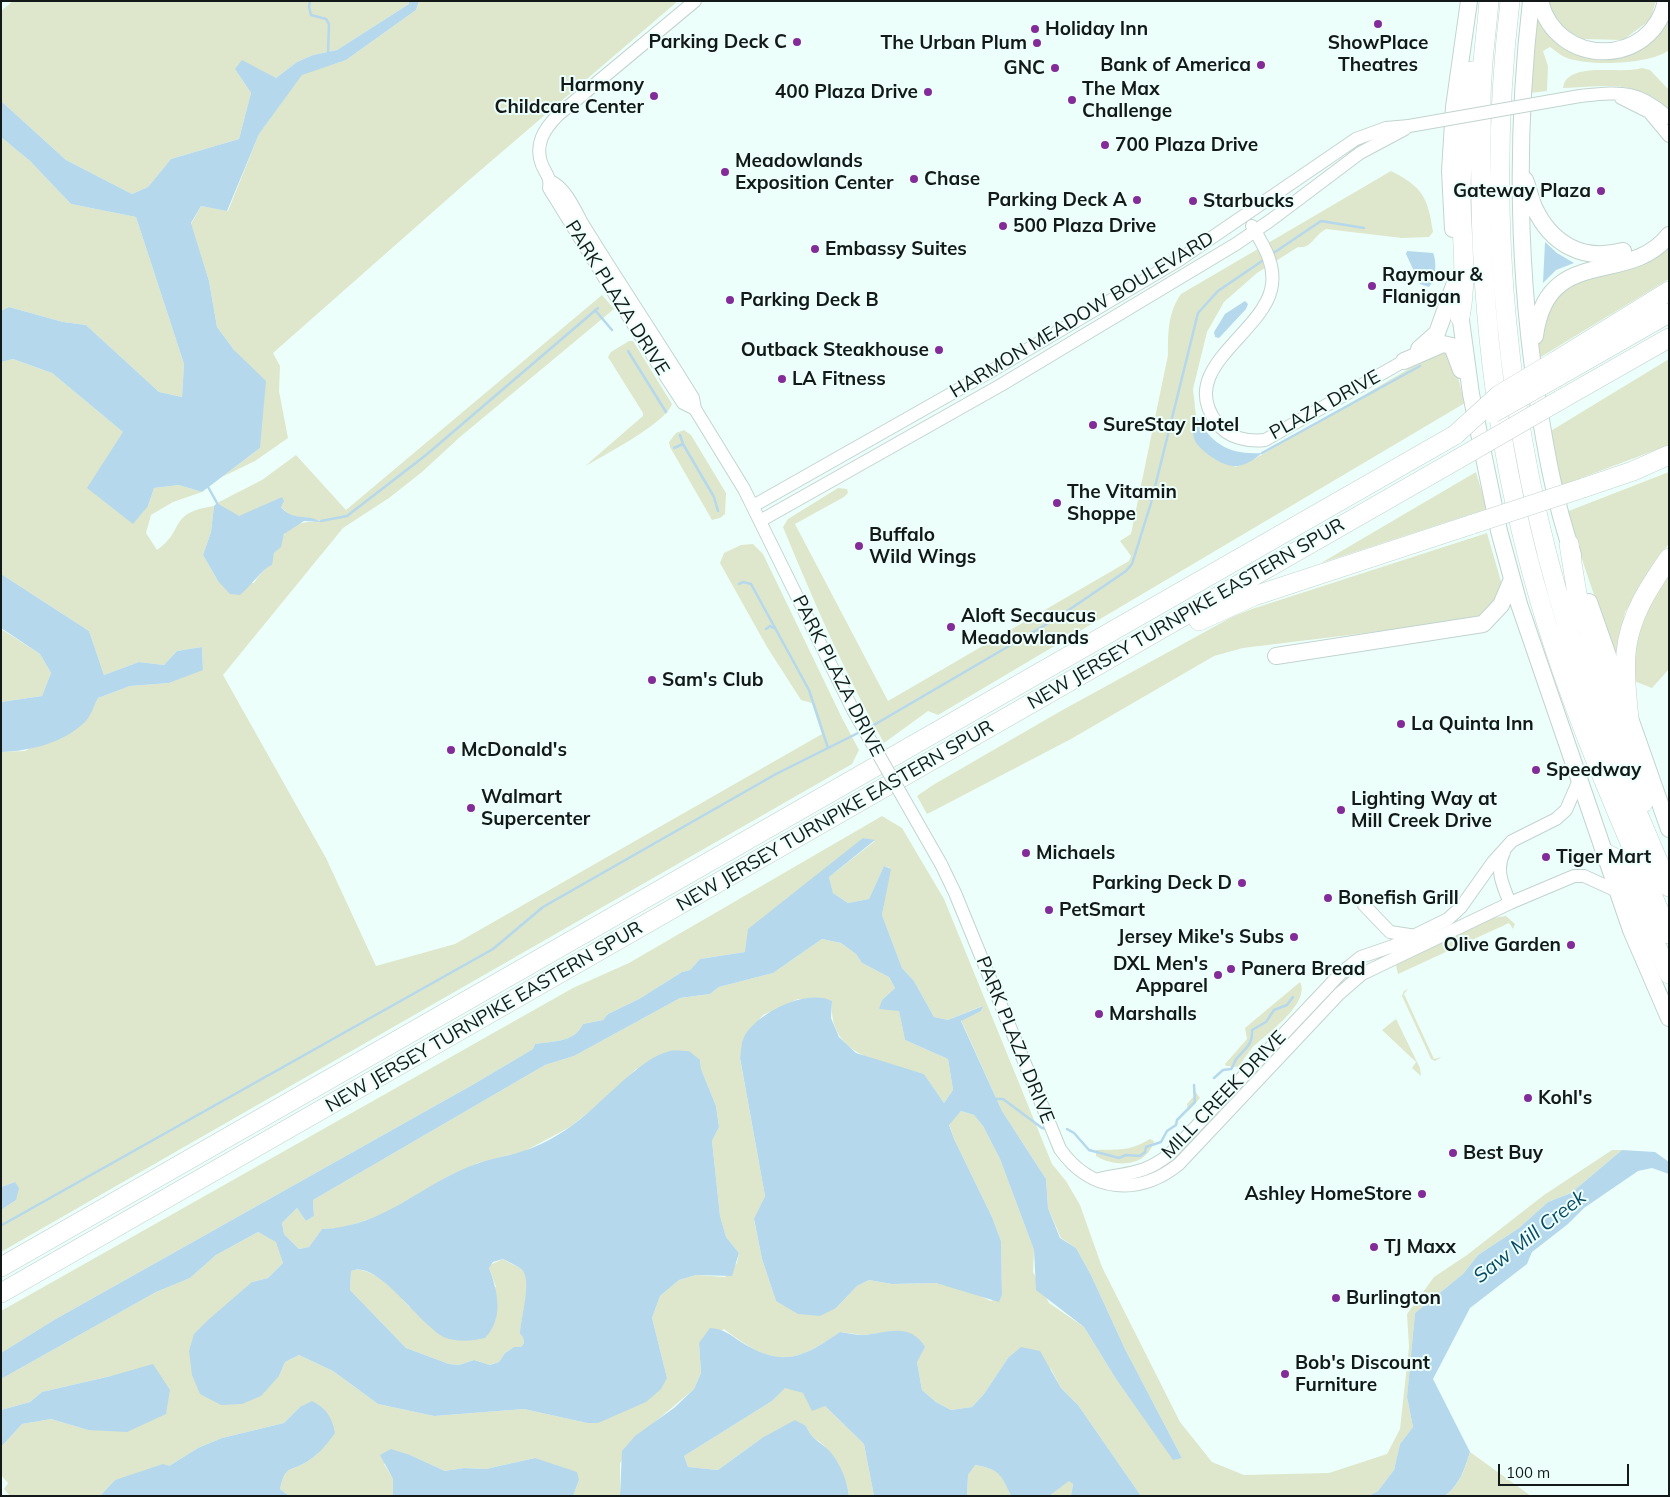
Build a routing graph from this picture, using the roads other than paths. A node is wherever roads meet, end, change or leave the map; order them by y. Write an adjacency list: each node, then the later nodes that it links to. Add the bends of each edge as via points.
1 (696, 1): 28 (street, PARK PLAZA DRIVE, via 547,126 540,142 541,158 550,181 549,188 637,322 683,403 695,409)
2 (1469, 1): 18 (main road, via 1451,139)
3 (1484, 1): 21 (highway, via 1461,148 1465,290)
4 (1489, 1): 45 (highway, via 1482,79 1481,223 1492,367 1507,463 1541,604 1570,694)
5 (1510, 1): 40 (highway, via 1501,97 1500,225 1506,320 1523,444 1544,544 1570,635 1607,740)
6 (1531, 1): 13 (main road)
7 (1540, 1): 8 (main road, via 1548,21 1559,36 1574,46 1602,52 1623,49 1641,39 1655,26)
8 (1666, 1)
9 (1608, 93): 10 (street, HARMON MEADOW BOULEVARD, via 1644,98); 11 (street, HARMON MEADOW BOULEVARD, bridge); 12 (street, via 1649,112)
10 (1669, 118)
11 (1409, 126): 14 (street, HARMON MEADOW BOULEVARD, via 1386,128 1356,139); 16 (street, HARMON MEADOW BOULEVARD, via 1360,153)
12 (1669, 136)
13 (1520, 169): 15 (main road, via 1534,206 1546,226 1563,242 1583,253 1608,255 1634,248 1654,238); 23 (main road, via 1522,265)
14 (1246, 215): 16 (street, PLAZA DRIVE); 28 (street, HARMON MEADOW BOULEVARD, via 1148,279)
15 (1669, 223)
16 (1256, 232): 24 (street, PLAZA DRIVE, via 1272,269 1270,295 1221,358 1207,382 1210,410 1218,426 1245,440 1265,440); 29 (street, HARMON MEADOW BOULEVARD, via 1001,384)
17 (1669, 235): 23 (main road, via 1648,253 1567,279 1552,291 1538,317)
18 (1456, 280): 21 (main road); 24 (main road, via 1437,333)
19 (1669, 291): 25 (highway)
20 (1669, 313): 25 (highway, NEW JERSEY TURNPIKE EASTERN SPUR)
21 (1460, 317): 26 (main road)
22 (1669, 338): 33 (highway, NEW JERSEY TURNPIKE EASTERN SPUR, bridge)
23 (1532, 360): 30 (main road, via 1550,474)
24 (1404, 361): 26 (main road, via 1443,344 1452,346)
25 (1556, 369): 52 (highway, NEW JERSEY TURNPIKE EASTERN SPUR, bridge, via 1454,435)
26 (1471, 394): 32 (main road)
27 (1669, 455): 33 (highway, bridge, via 1583,488 1254,596 1215,612 1178,633)
28 (753, 506): 29 (street, PARK PLAZA DRIVE)
29 (760, 521): 51 (street, PARK PLAZA DRIVE, bridge, via 853,710 959,902 1060,1149 1074,1165)
30 (1569, 544): 35 (main road); 40 (highway, via 1577,594 1637,778)
31 (1667, 562): 35 (highway, via 1639,606 1628,639 1625,662)
32 (1512, 579): 34 (main road, via 1497,611 1476,626); 36 (main road, via 1537,661)
33 (1121, 652): 53 (highway, NEW JERSEY TURNPIKE EASTERN SPUR)
34 (1276, 656)
35 (1629, 719): 37 (main road)
36 (1580, 778): 38 (street, MILL CREEK DRIVE, via 1563,814 1517,837); 39 (main road)
37 (1669, 828)
38 (1506, 847): 43 (street, via 1500,869); 46 (street, MILL CREEK DRIVE, via 1454,914)
39 (1605, 853): 42 (main road); 47 (highway, via 1617,859)
40 (1658, 860): 41 (highway)
41 (1669, 886)
42 (1617, 892): 43 (street, MILL CREEK DRIVE, via 1579,876); 48 (main road, via 1642,960)
43 (1510, 903): 50 (street, MILL CREEK DRIVE, via 1362,974 1339,994)
44 (1364, 905): 46 (street, via 1390,932)
45 (1669, 934)
46 (1416, 936): 49 (street, MILL CREEK DRIVE, via 1361,957 1340,973)
47 (1669, 974)
48 (1669, 1018)
49 (1224, 1095): 50 (street); 51 (street, MILL CREEK DRIVE, via 1170,1154 1155,1165 1130,1175)
50 (1232, 1108): 51 (street, MILL CREEK DRIVE, via 1164,1176 1128,1186 1114,1186)
51 (1099, 1180)
52 (1, 1267)
53 (1, 1293)

